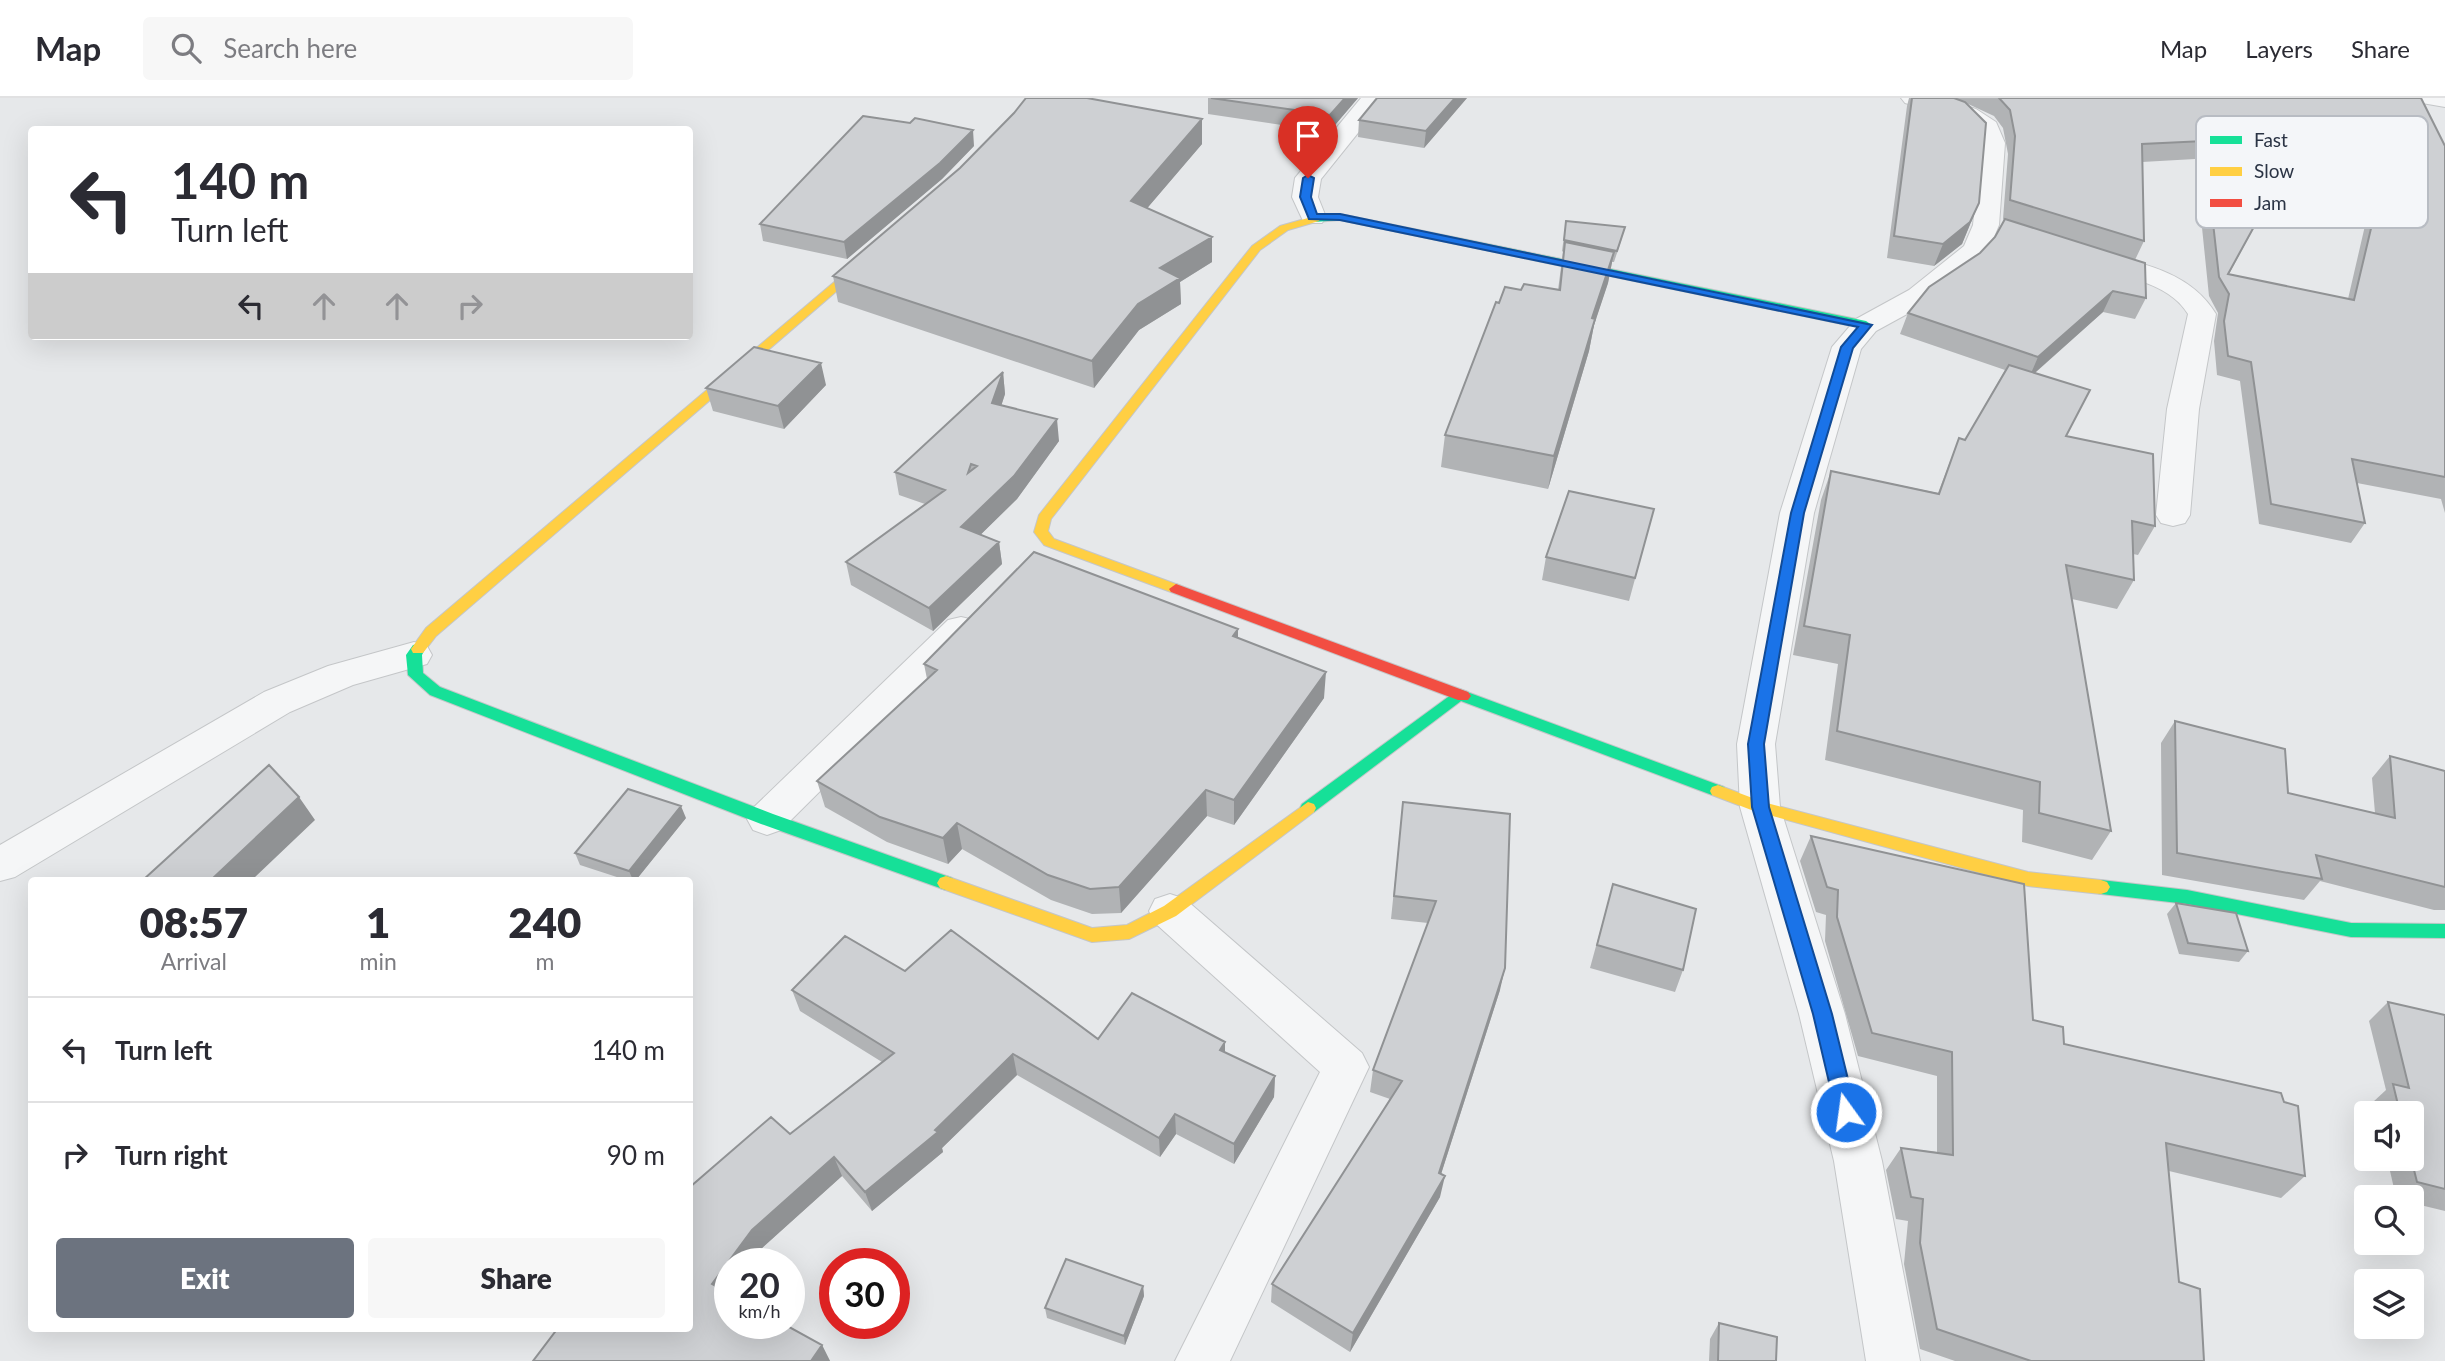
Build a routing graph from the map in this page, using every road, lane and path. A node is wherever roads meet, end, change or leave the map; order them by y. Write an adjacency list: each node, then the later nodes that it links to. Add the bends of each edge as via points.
1 (1374, 98): 6 (street, via 1308,178 1305,197)
2 (1913, 98): 5 (street)
3 (2430, 98): 4 (street)
4 (2445, 100)
5 (1967, 106): 9 (street, via 1987,127 1993,143 1999,229 1919,296)
6 (1312, 217): 9 (street, via 1340,217); 13 (street, via 1272,233 1256,248 1044,518 1039,552)
7 (892, 238): 12 (street, via 430,632)
8 (2075, 253): 10 (street, via 2179,288 2197,300 2202,314 2183,410)
9 (1866, 325): 14 (street, via 1847,347 1797,513 1756,744)
10 (2173, 515)
11 (981, 609): 15 (street)
12 (414, 654): 15 (street, via 416,675 435,691); 16 (street, via 341,675 277,702)
13 (1459, 695): 14 (street); 17 (street)
14 (1760, 807): 18 (street, via 2028,878 2187,897 2351,930); 20 (street, via 1822,1014 1855,1147)
15 (767, 819): 17 (street, via 1092,935 1129,932)
16 (0, 865)
17 (1170, 911): 19 (street, via 1346,1067)
18 (2445, 931)
19 (1202, 1361)
20 (1893, 1361)

